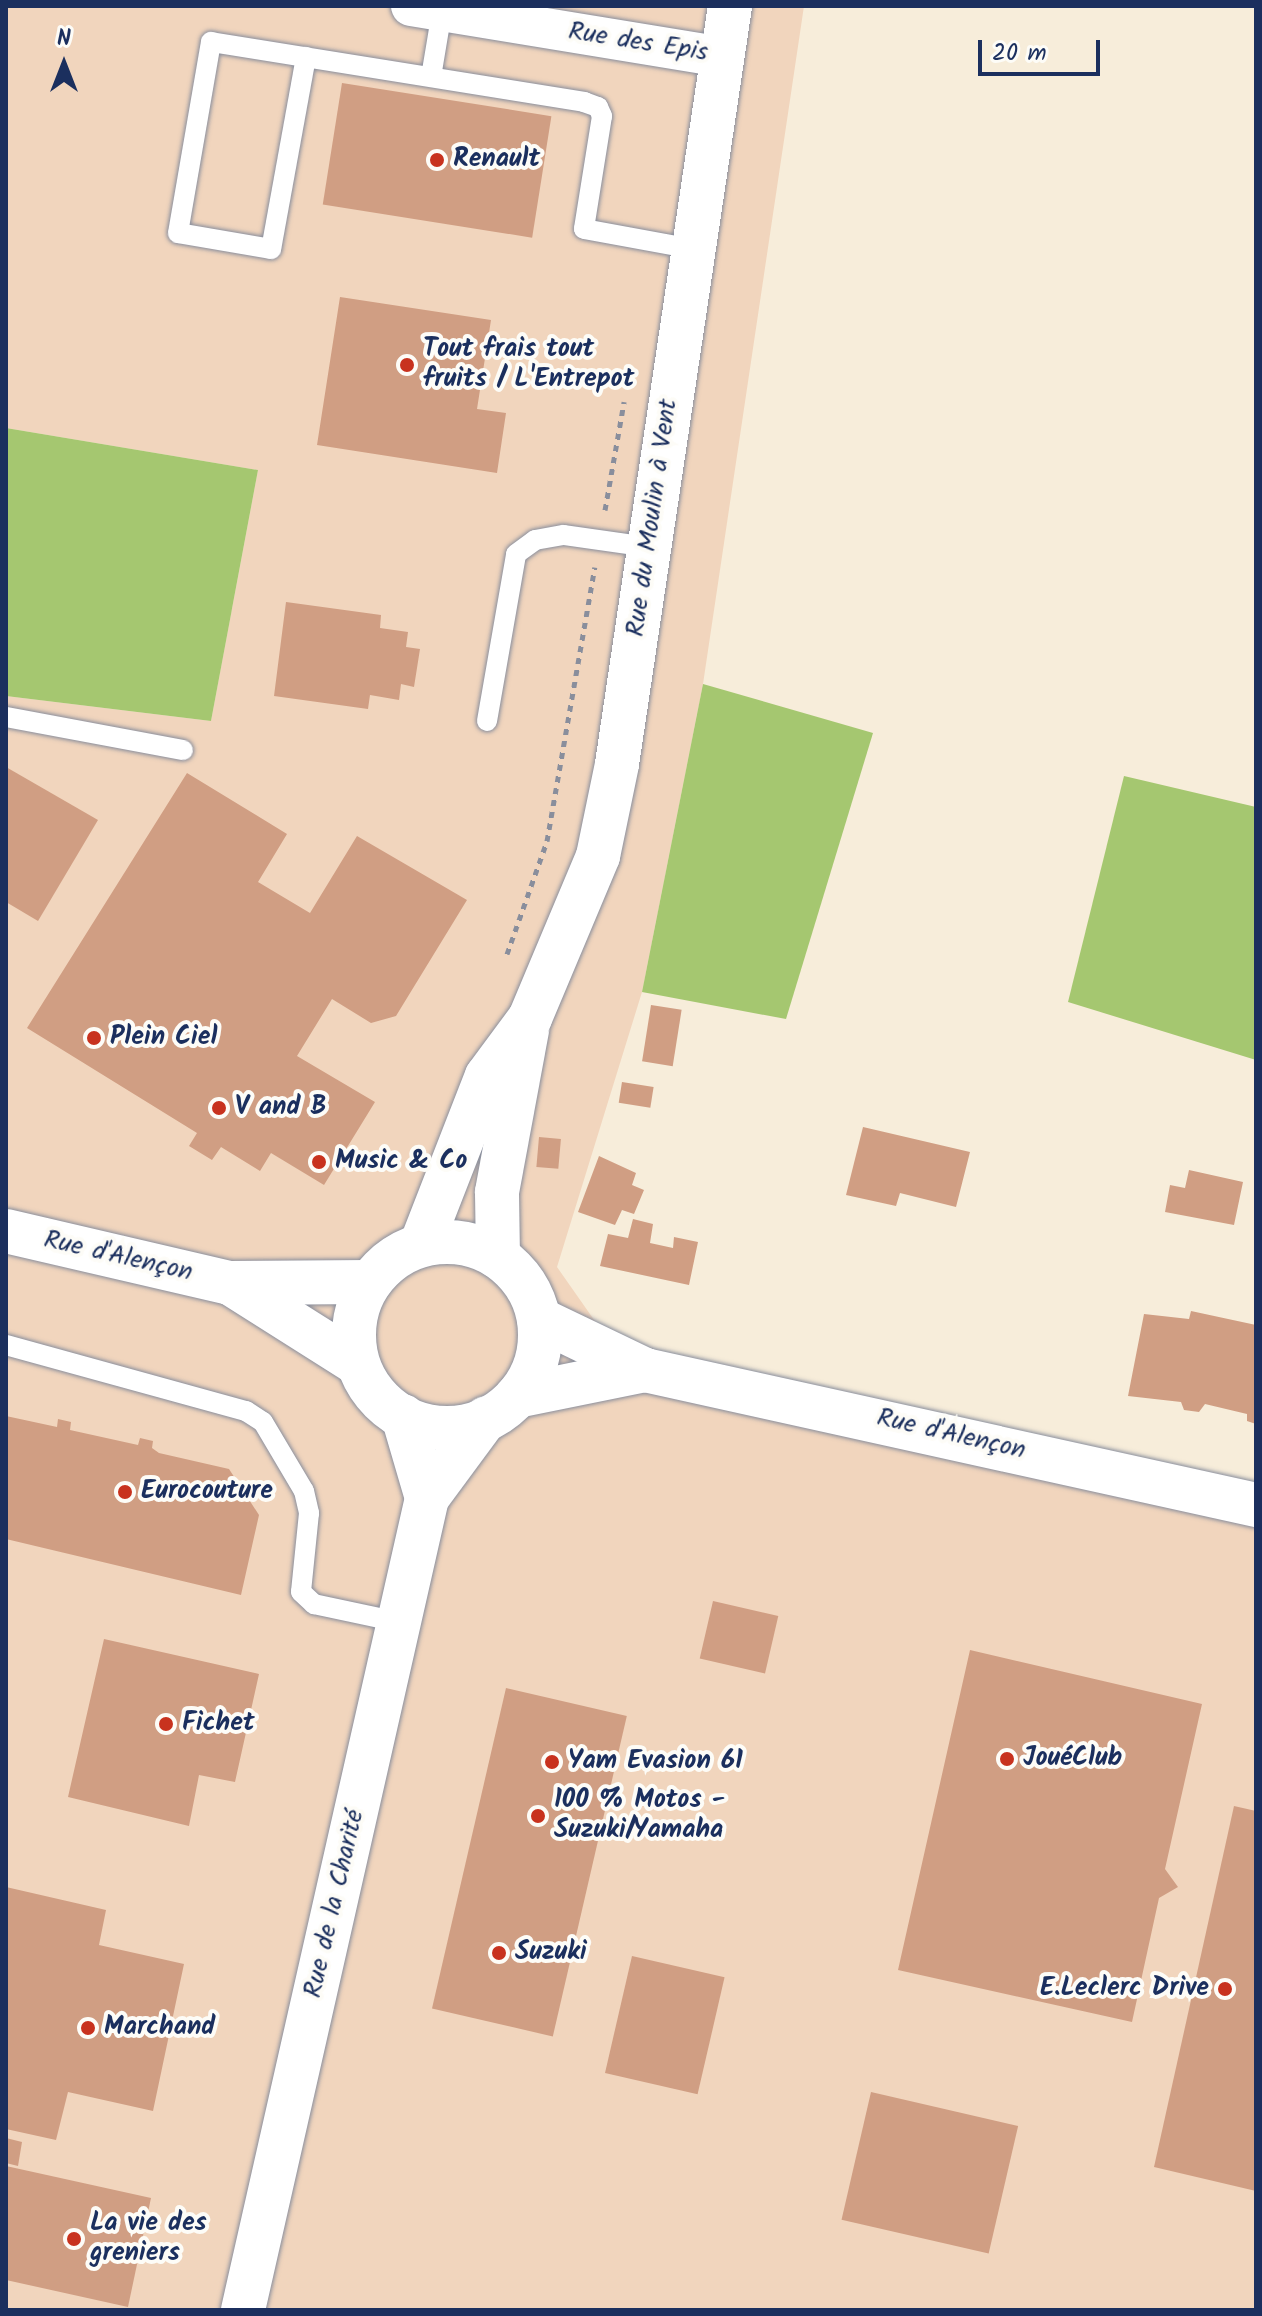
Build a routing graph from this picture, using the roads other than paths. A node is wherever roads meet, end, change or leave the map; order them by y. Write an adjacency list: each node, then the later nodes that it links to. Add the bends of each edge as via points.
1 (730, 6): 4 (main road, Rue du Moulin à Vent)
2 (427, 8): 4 (street, Rue des Epis); 5 (lane)
3 (306, 57): 3 (lane, via 211,42 178,233 271,249); 5 (lane)
4 (722, 57): 6 (main road, Rue du Moulin à Vent)
5 (431, 77): 6 (lane, via 598,107 602,116 584,229)
6 (693, 249): 7 (main road, Rue du Moulin à Vent)
7 (648, 547): 9 (lane, via 564,535 535,540 516,554); 11 (main road, Rue du Moulin à Vent, via 598,856)
8 (6, 717): 10 (lane)
9 (487, 721)
10 (183, 750)
11 (530, 1018): 13 (main road, Rue du Moulin à Vent, via 487,1076); 14 (main road, Rue du Moulin à Vent, via 497,1192)
12 (6, 1231): 16 (main road, Rue d'Alençon)
13 (421, 1245): 14 (main road, via 447,1241); 15 (main road, via 392,1259)
14 (498, 1257): 17 (main road, via 531,1294)
15 (370, 1282): 16 (main road, Rue d'Alençon); 19 (main road, via 356,1307)
16 (230, 1283): 19 (main road, Rue d'Alençon)
17 (539, 1319): 20 (main road, Rue d'Alençon); 21 (main road, via 541,1348)
18 (6, 1345): 25 (lane, via 246,1411 263,1422 304,1491 309,1513 301,1592 314,1604)
19 (358, 1364): 22 (main road, via 370,1388)
20 (645, 1370): 21 (main road, Rue d'Alençon); 24 (main road, Rue d'Alençon)
21 (501, 1407): 22 (main road, via 438,1428); 23 (main road, Rue de la Charité)
22 (403, 1416): 23 (main road, Rue de la Charité)
23 (427, 1498): 25 (main road, Rue de la Charité)
24 (1256, 1505)
25 (399, 1622): 26 (main road, Rue de la Charité)
26 (243, 2310)

